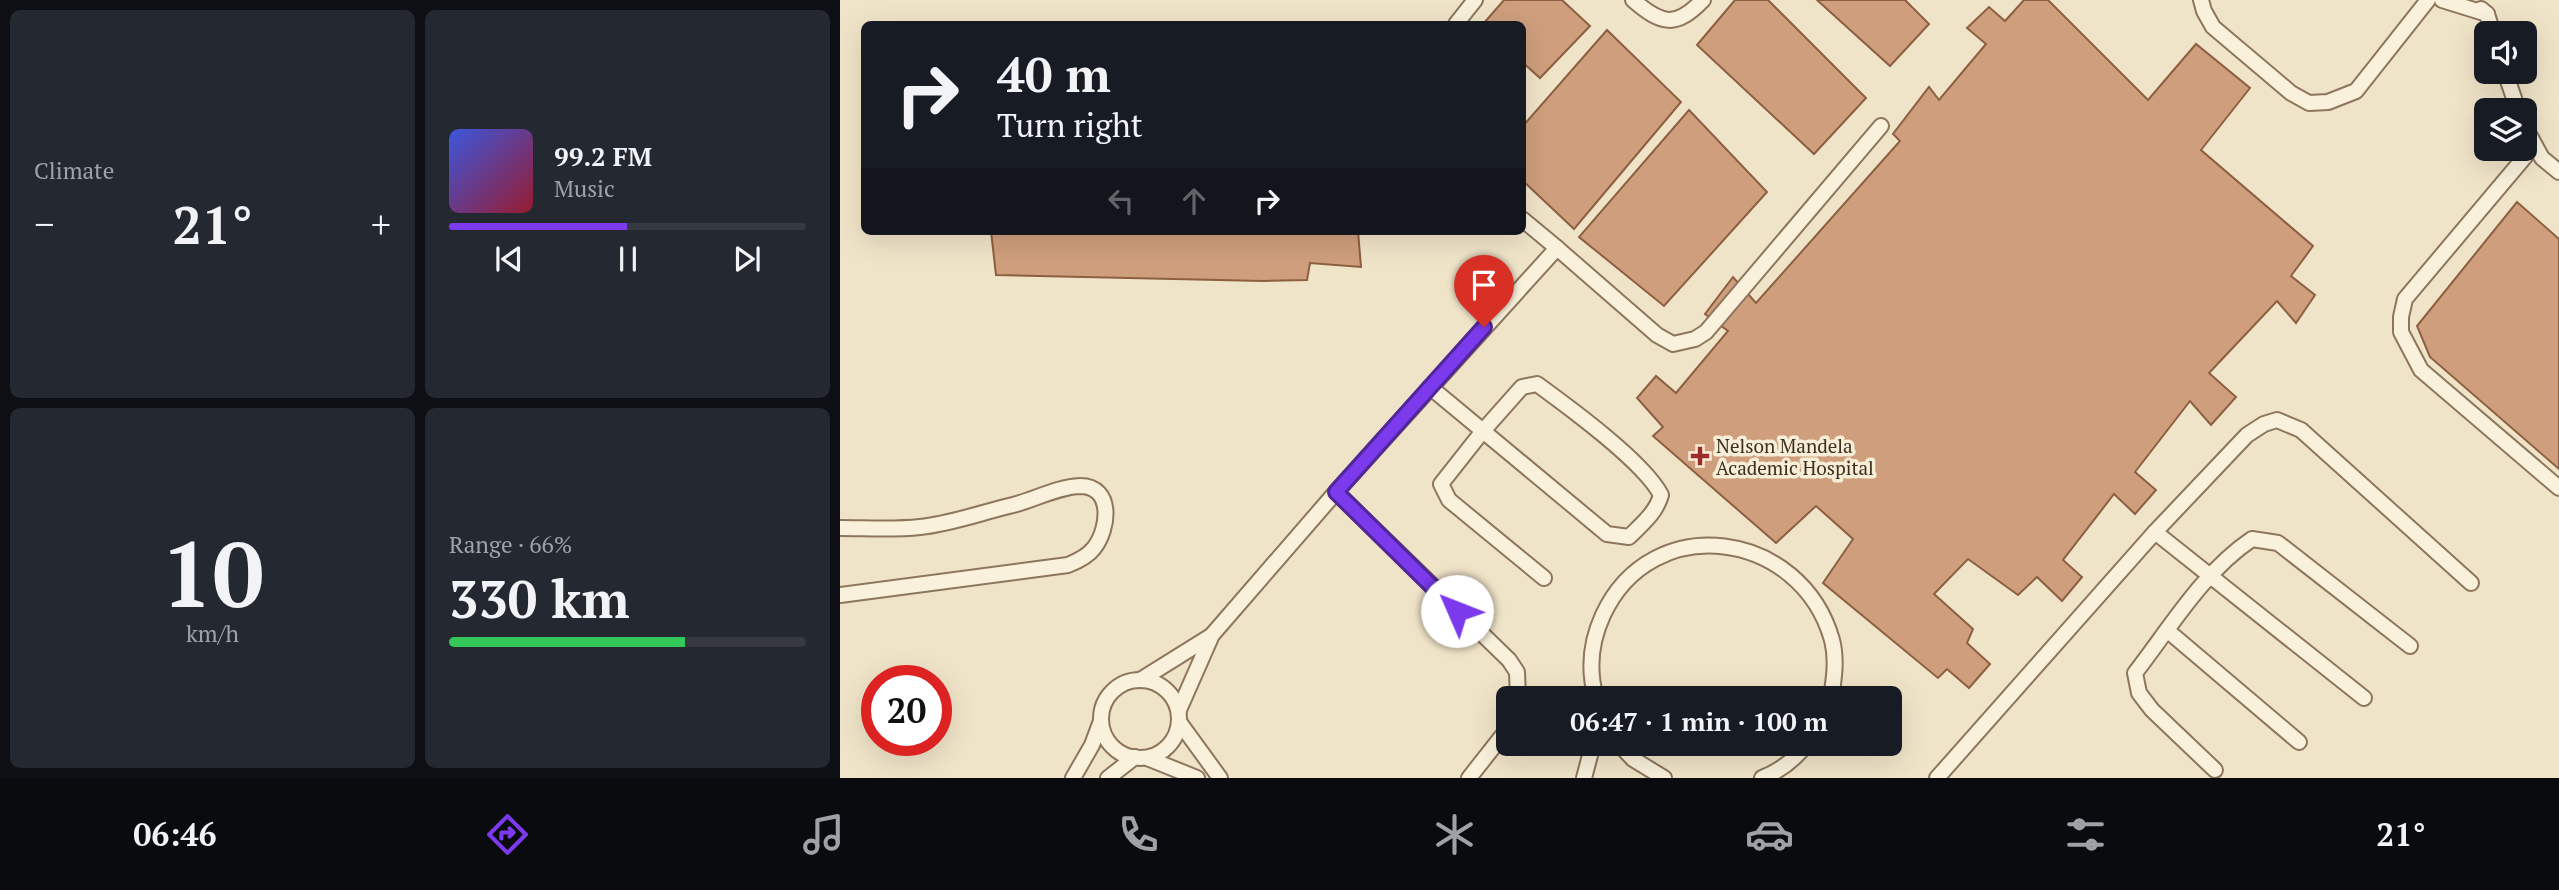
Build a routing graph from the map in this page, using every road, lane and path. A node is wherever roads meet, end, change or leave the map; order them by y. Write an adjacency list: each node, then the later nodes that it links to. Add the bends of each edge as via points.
1 (1475, 0): 9 (lane)
2 (1633, 0): 3 (lane, via 1662,20 1676,20)
3 (1703, 0)
4 (2201, 0): 5 (lane, via 2213,27 2309,103 2328,102 2356,91)
5 (2428, 0)
6 (2442, 0): 8 (lane)
7 (2469, 0): 8 (lane)
8 (2487, 14): 10 (lane)
9 (1458, 21)
10 (2489, 21)
11 (1881, 126): 16 (lane, via 1706,332 1695,339 1673,344 1657,335)
12 (2537, 151): 14 (lane)
13 (2520, 161): 19 (lane, via 2405,299 2401,332 2421,370)
14 (2559, 172)
15 (1526, 222): 16 (lane)
16 (1557, 247): 17 (lane)
17 (1430, 387): 18 (lane); 20 (lane)
18 (1482, 432): 18 (lane, via 1606,534 1629,537 1658,506 1661,495 1656,485 1537,384 1522,387); 24 (lane, via 1445,477 1441,484 1444,494)
19 (2559, 488)
20 (1336, 492): 28 (lane); 31 (lane, via 1509,660 1517,672)
21 (840, 528): 26 (lane, via 921,527 1078,486 1090,487 1102,496 1107,508 1095,548 1068,565)
22 (2155, 532): 23 (lane); 25 (lane, via 2247,435 2277,420 2301,430); 52 (lane)
23 (2210, 576): 27 (lane); 29 (lane, via 2252,539 2278,543); 34 (lane)
24 (1544, 578)
25 (2471, 583)
26 (840, 594)
27 (2168, 631): 37 (lane); 43 (lane, via 2135,673 2139,692)
28 (1212, 635): 30 (lane); 35 (lane)
29 (2410, 646)
30 (1142, 680): 35 (lane, via 1165,688 1174,698); 36 (lane, via 1129,681 1108,696)
31 (1518, 686)
32 (1592, 686): 33 (lane, via 1591,657 1597,629 1626,581 1674,551 1702,545 1758,554 1806,589 1823,614 1833,642)
33 (1833, 686)
34 (2364, 698)
35 (1179, 716): 42 (lane, via 1172,742 1157,754); 47 (lane)
36 (1101, 721): 42 (lane, via 1111,745); 44 (lane)
37 (2300, 742)
38 (1496, 744): 48 (lane)
39 (1590, 756): 49 (lane)
40 (1630, 756): 50 (lane)
41 (1796, 756): 51 (lane)
42 (1141, 757): 45 (lane); 46 (lane)
43 (2215, 770)
44 (1073, 778)
45 (1108, 778)
46 (1197, 778)
47 (1220, 778)
48 (1469, 778)
49 (1584, 778)
50 (1664, 778)
51 (1762, 778)
52 (1937, 778)

